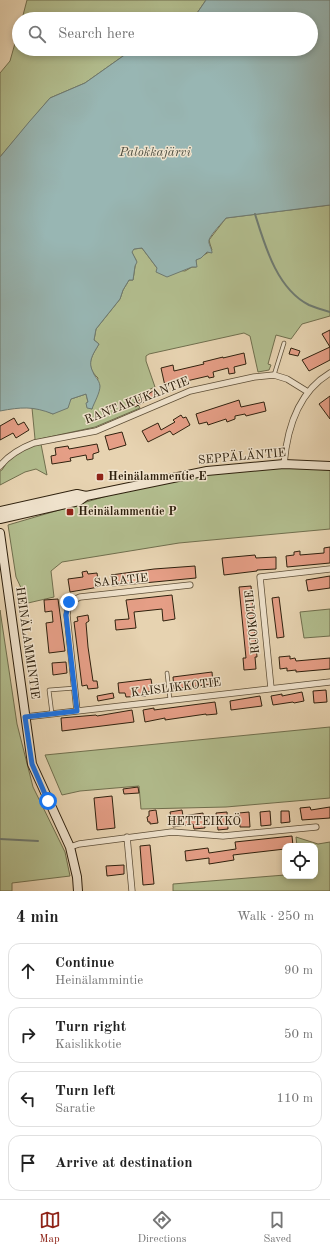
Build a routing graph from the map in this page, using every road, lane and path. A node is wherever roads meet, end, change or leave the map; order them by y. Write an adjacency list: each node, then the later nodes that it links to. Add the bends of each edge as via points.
1 (284, 343): 3 (lane)
2 (330, 373): 4 (street)
3 (274, 375): 4 (street, RANTAKUKANTIE, via 288,379); 6 (street, RANTAKUKANTIE, via 190,391 96,431 34,443 16,452)
4 (308, 392): 5 (street, via 290,424)
5 (284, 464): 7 (main road, SEPPÄLÄNTIE); 8 (main road, SEPPÄLÄNTIE, via 207,471)
6 (0, 466)
7 (330, 466)
8 (86, 496): 9 (main road, SEPPÄLÄNTIE, via 77,494); 10 (main road, SEPPÄLÄNTIE, via 79,501)
9 (0, 511)
10 (0, 519)
11 (0, 533): 21 (main road, HEINÄLAMMINTIE)
12 (330, 569): 17 (street, RUOKOTIE, via 260,576)
13 (190, 584): 16 (street, SARATIE, via 80,597 69,602 66,615)
14 (167, 673): 18 (lane)
15 (330, 682): 17 (street, KAISLIKKOTIE)
16 (75, 688): 19 (street, SARATIE); 20 (lane, via 49,690)
17 (271, 688): 18 (street, KAISLIKKOTIE)
18 (170, 700): 19 (street, KAISLIKKOTIE)
19 (77, 711): 20 (street, KAISLIKKOTIE)
20 (52, 714): 21 (street, KAISLIKKOTIE)
21 (25, 717): 24 (main road, HEINÄLAMMINTIE, via 32,764)
22 (316, 827): 23 (street, HETTEIKKÖ, via 223,836 172,832)
23 (127, 837): 24 (street, HETTEIKKÖ); 26 (street)
24 (70, 847): 25 (main road, HEINÄLAMMINTIE)
25 (78, 891)
26 (132, 891)

